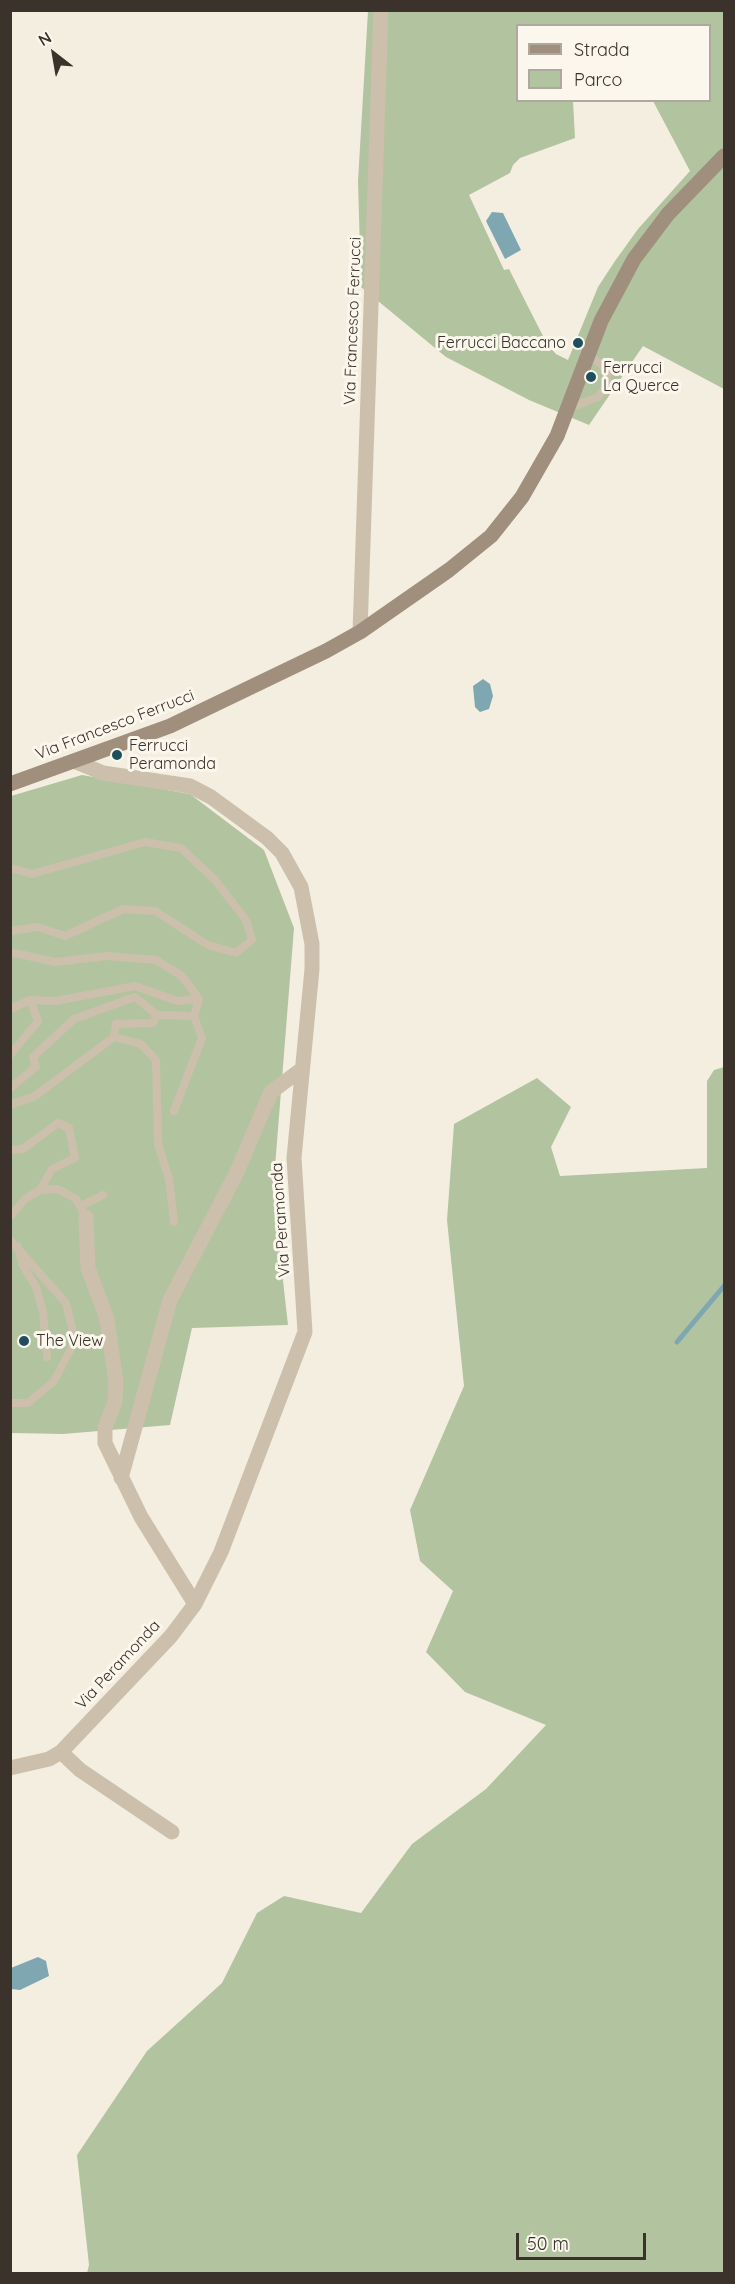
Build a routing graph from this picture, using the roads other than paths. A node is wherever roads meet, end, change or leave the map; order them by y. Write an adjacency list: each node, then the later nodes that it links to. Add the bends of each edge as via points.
1 (381, 10): 5 (street, Via Francesco Ferrucci)
2 (724, 156): 3 (main road, Via Francesco Ferrucci, via 668,214 634,259 601,321)
3 (589, 354): 4 (main road, Via Francesco Ferrucci); 4 (lane, via 606,369 608,384 598,397)
4 (568, 409): 5 (main road, Via Francesco Ferrucci, via 541,467 507,519 449,570)
5 (360, 632): 6 (main road, Via Francesco Ferrucci, via 170,726)
6 (74, 761): 7 (main road, Via Francesco Ferrucci); 18 (street, Via Peramonda, via 103,773 190,786 233,812 282,853 301,887 312,944 311,1006)
7 (10, 784)
8 (10, 868): 9 (lane, via 32,874 146,842 181,848 215,880 246,920 252,940 236,953 208,945 154,911 123,909 65,936 38,927)
9 (10, 931)
10 (10, 952): 11 (lane, via 55,962 107,956 156,960 182,976)
11 (199, 999): 12 (lane, via 177,1001 135,986 56,1001); 15 (lane)
12 (30, 1000): 13 (lane); 17 (lane, via 38,1021)
13 (10, 1009)
14 (157, 1015): 15 (lane); 16 (lane, via 153,1023 116,1024); 19 (lane, via 135,997 74,1018 33,1058 36,1067)
15 (194, 1016): 21 (lane, via 202,1038)
16 (114, 1037): 20 (lane, via 35,1096); 27 (lane, via 141,1044 156,1060 158,1144 169,1179)
17 (10, 1055)
18 (302, 1069): 32 (street, via 271,1092 236,1174 170,1300); 33 (street, Via Peramonda, via 294,1158 305,1332 221,1552)
19 (10, 1088)
20 (10, 1105)
21 (174, 1111)
22 (10, 1150): 23 (lane, via 23,1149 58,1123 69,1128 75,1158 52,1168)
23 (40, 1191): 25 (lane, via 58,1189); 26 (lane, via 25,1199)
24 (103, 1195): 25 (lane)
25 (84, 1212): 32 (street, via 88,1268 106,1319 116,1383 115,1402 104,1436)
26 (10, 1217)
27 (174, 1222)
28 (10, 1240): 29 (lane)
29 (18, 1246): 30 (lane, via 44,1312); 31 (lane, via 66,1303 75,1341 54,1381 28,1403)
30 (47, 1357)
31 (10, 1403)
32 (121, 1478): 33 (street, via 152,1537)
33 (195, 1604): 34 (street, Via Peramonda, via 171,1636)
34 (61, 1752): 35 (street, via 49,1759); 36 (street, via 80,1770)
35 (10, 1768)
36 (172, 1832)

